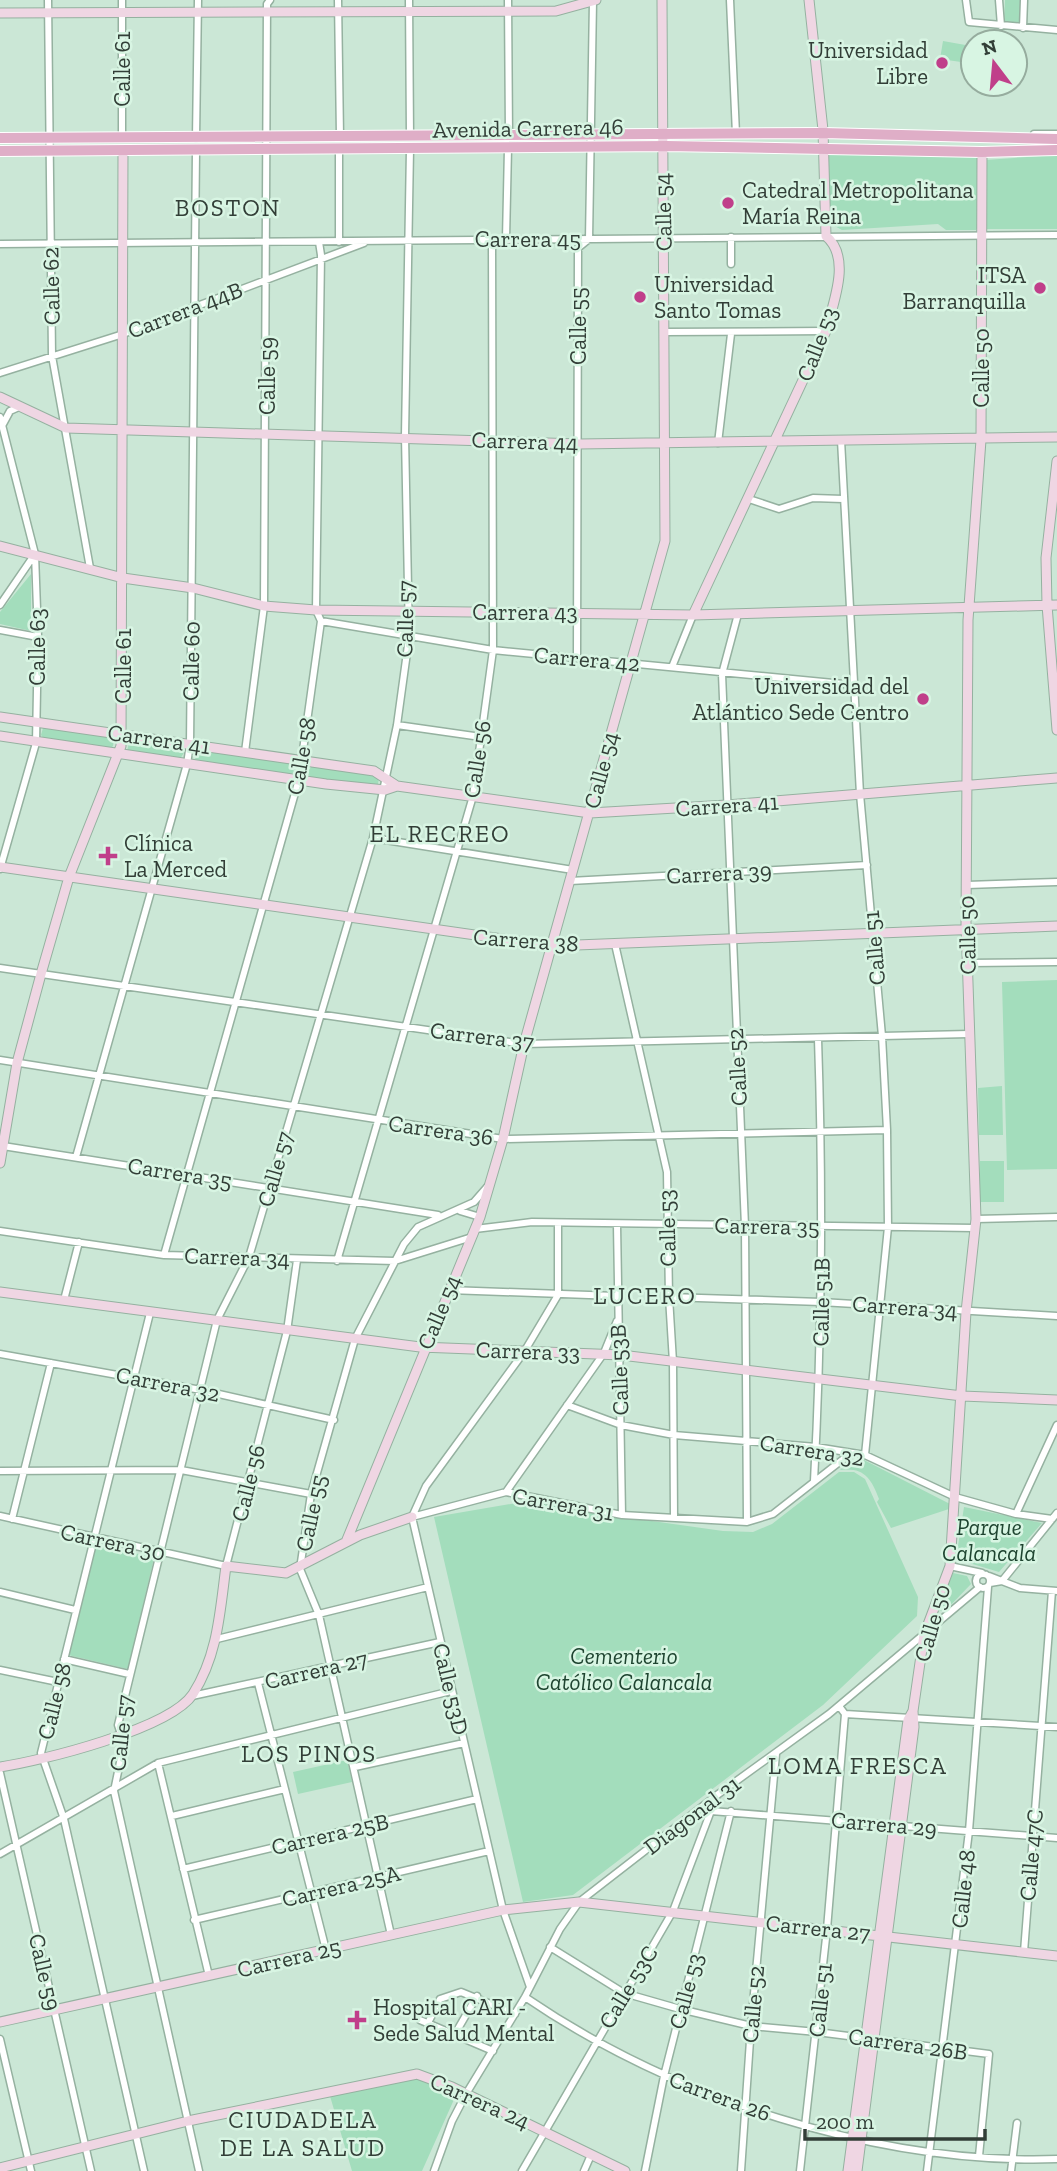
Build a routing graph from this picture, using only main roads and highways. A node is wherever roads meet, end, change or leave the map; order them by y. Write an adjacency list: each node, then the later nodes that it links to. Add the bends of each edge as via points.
1 (1057, 136): 3 (main road, Avenida Carrera 46)
2 (0, 138): 3 (main road, Avenida Carrera 46, via 823,133 1004,138)
3 (1040, 144): 4 (main road, Avenida Carrera 46, via 1005,152 662,146); 5 (main road, Avenida Carrera 46)
4 (0, 151)
5 (1057, 151)

